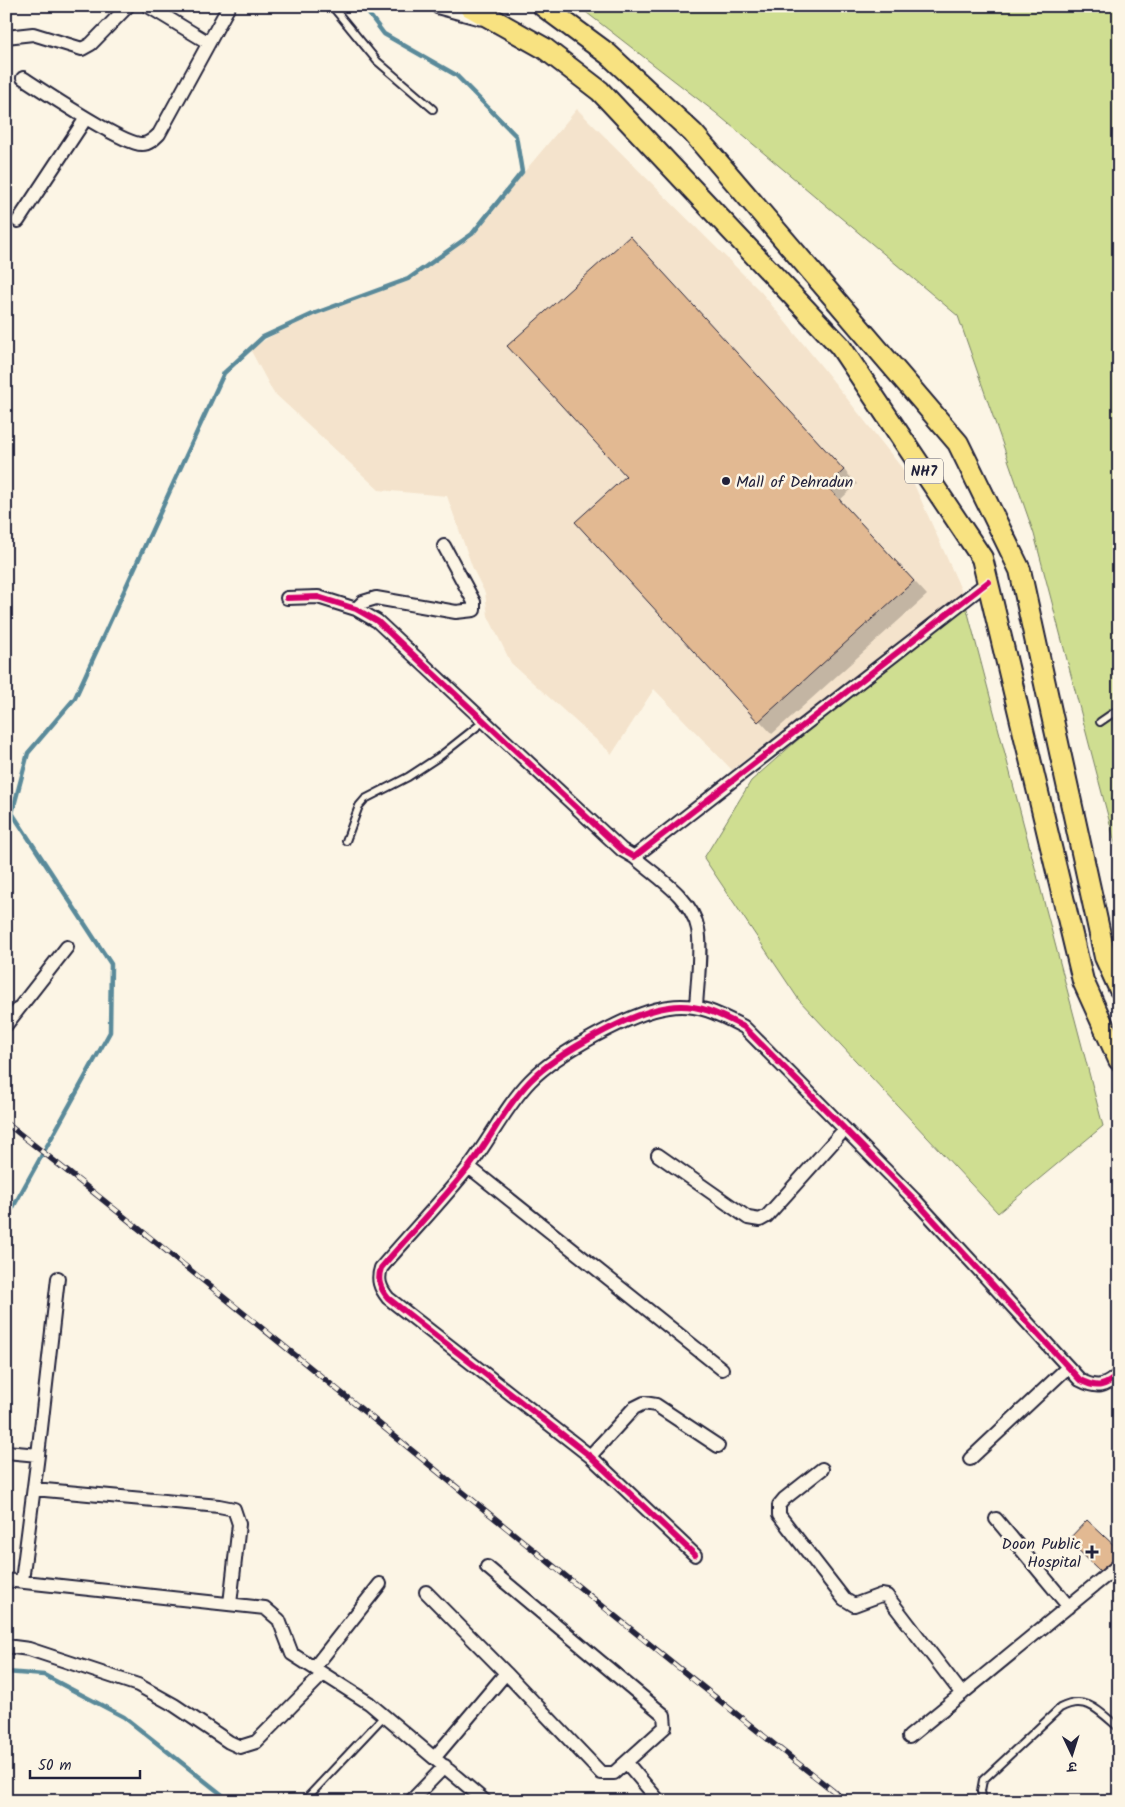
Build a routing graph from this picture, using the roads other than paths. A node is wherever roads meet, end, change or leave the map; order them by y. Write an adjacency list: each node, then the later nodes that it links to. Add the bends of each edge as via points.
1 (128, 6): 9 (street, via 82,49 33,34)
2 (148, 6): 10 (street)
3 (229, 6): 10 (street)
4 (332, 6): 12 (lane, via 377,61)
5 (439, 6): 8 (street)
6 (469, 6): 8 (highway, NH7)
7 (542, 6): 25 (highway, NH7, via 608,54 692,132 958,443 1020,570 1105,957)
8 (496, 21): 16 (highway, NH7, via 544,48 600,91 840,346 982,558)
9 (6, 37)
10 (208, 44): 13 (street, via 159,134 152,141 133,142)
11 (23, 78): 13 (street)
12 (433, 109)
13 (86, 118): 14 (street)
14 (18, 221)
15 (444, 546): 18 (street, via 474,602 474,610 456,612 376,598 363,602)
16 (988, 582): 23 (street); 28 (highway, NH7, via 1084,981)
17 (287, 598): 18 (street, via 318,597)
18 (356, 609): 20 (street, via 376,621)
19 (1119, 709): 21 (lane)
20 (483, 722): 22 (lane, via 440,756 366,799 359,806); 23 (street, via 622,850)
21 (1100, 722)
22 (346, 841)
23 (634, 857): 26 (street, via 680,898 698,927)
24 (67, 946): 27 (street)
25 (1119, 988)
26 (696, 1008): 29 (street, via 715,1011 744,1027); 31 (street, via 669,1006 637,1016 548,1065 512,1103)
27 (6, 1024)
28 (1119, 1060)
29 (845, 1129): 30 (street, via 760,1220 748,1218); 33 (street)
30 (658, 1155)
31 (469, 1167): 34 (street); 39 (street, via 381,1268 378,1278 382,1290 388,1298)
32 (58, 1278): 38 (street)
33 (1068, 1367): 35 (street, via 1080,1380 1098,1387 1107,1385); 40 (street)
34 (722, 1369)
35 (1119, 1374)
36 (718, 1446): 39 (street, via 656,1405 644,1403 634,1408)
37 (6, 1452): 38 (street)
38 (38, 1455): 42 (street)
39 (590, 1456): 44 (street)
40 (970, 1459)
41 (822, 1469): 56 (street, via 784,1499 778,1514 844,1599 854,1605 881,1595 890,1600)
42 (34, 1489): 48 (street); 51 (street, via 234,1509 239,1524)
43 (996, 1519): 52 (street)
44 (695, 1554)
45 (1119, 1565): 52 (street)
46 (487, 1567): 61 (street, via 664,1715 665,1727)
47 (6, 1580): 48 (street)
48 (22, 1581): 51 (street)
49 (380, 1584): 54 (street)
50 (426, 1592): 55 (street)
51 (230, 1604): 54 (street, via 265,1608 275,1615 289,1650)
52 (1069, 1607): 56 (street)
53 (6, 1646): 54 (street, via 29,1649 138,1685 240,1747 256,1742)
54 (318, 1671): 57 (street)
55 (506, 1673): 60 (street); 61 (street, via 595,1769 614,1773)
56 (962, 1694): 59 (street)
57 (384, 1716): 60 (street); 63 (lane)
58 (1119, 1728): 67 (lane, via 1097,1710 1082,1702 1071,1702 1060,1708 983,1780)
59 (909, 1737)
60 (435, 1757): 62 (street)
61 (626, 1762): 66 (street)
62 (445, 1766): 64 (street); 65 (street)
63 (304, 1801)
64 (411, 1801)
65 (485, 1801)
66 (659, 1801)
67 (983, 1801)

